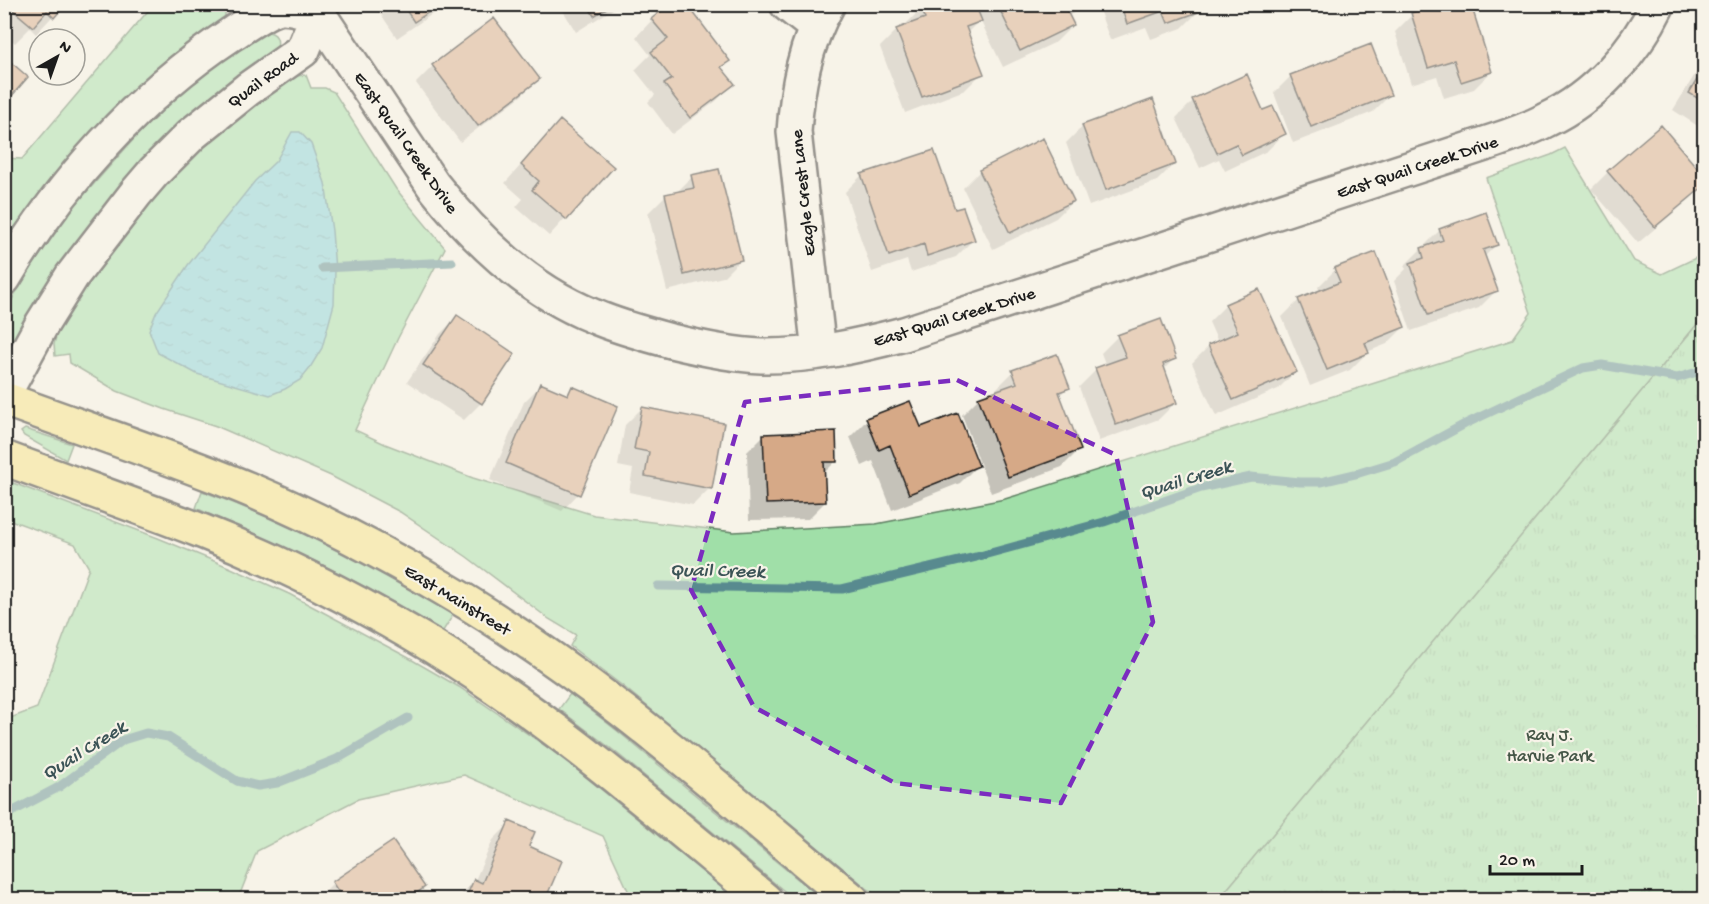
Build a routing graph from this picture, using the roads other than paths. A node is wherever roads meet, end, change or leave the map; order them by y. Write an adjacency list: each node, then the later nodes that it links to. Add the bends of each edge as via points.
1 (787, 4): 4 (street)
2 (1658, 4): 6 (street, East Quail Creek Drive, via 1623,58 1593,90 1562,112 1522,131 904,334)
3 (315, 9): 5 (street, via 279,7 247,24 213,46 141,105 76,177); 6 (street, East Quail Creek Drive, via 450,207 501,257 544,289 592,316 683,344 761,356); 7 (street, Quail Road, via 303,50 198,128 136,193 72,276)
4 (822, 16): 6 (street, Eagle Crest Lane, via 804,60 794,132)
5 (4, 278)
6 (819, 352)
7 (4, 394)
8 (4, 399): 11 (main road, East Mainstreet, via 256,493 342,533 448,591 600,693)
9 (4, 458): 10 (main road, via 239,547 419,638 548,723)
10 (765, 900)
11 (852, 900)

